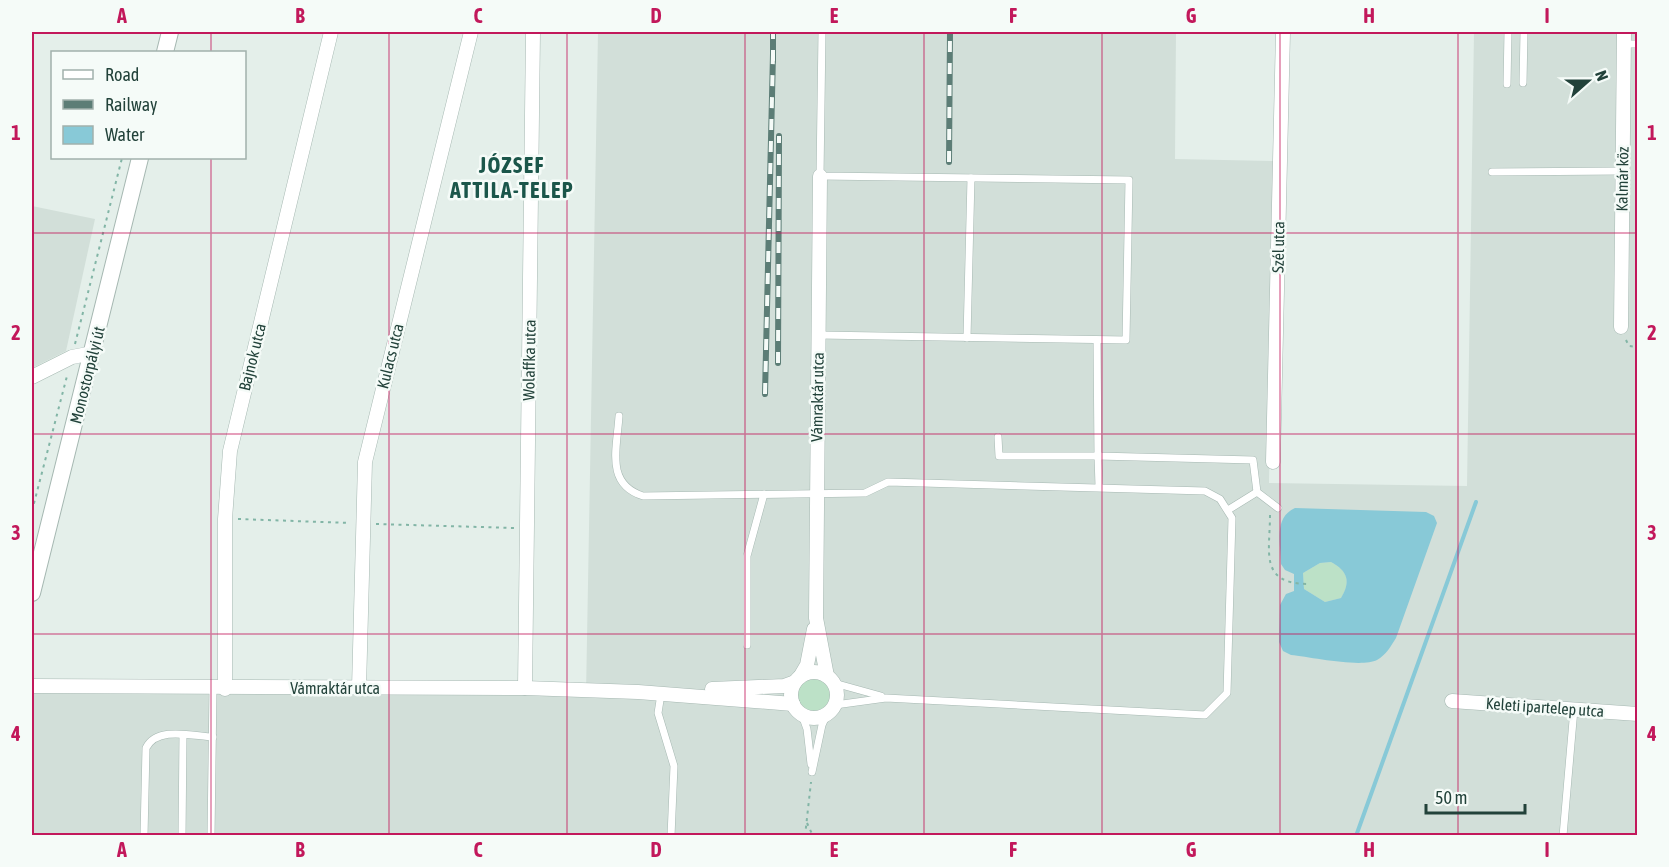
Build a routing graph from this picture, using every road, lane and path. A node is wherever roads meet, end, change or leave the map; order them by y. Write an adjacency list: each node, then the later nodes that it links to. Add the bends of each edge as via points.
1 (170, 32): 10 (street)
2 (331, 32): 47 (street, Bajnok utca, via 230,451)
3 (471, 32): 45 (street, Kulacs utca, via 368,443)
4 (533, 32): 46 (street, Wolaffka utca)
5 (822, 32): 17 (lane)
6 (1283, 32): 29 (street, Szél utca)
7 (1508, 32): 12 (lane)
8 (1524, 32): 11 (lane)
9 (1629, 40): 15 (street, Kalmár köz)
10 (165, 51)
11 (1523, 83)
12 (1507, 84)
13 (122, 159): 24 (path)
14 (140, 159): 23 (street, Monostorpályi út)
15 (1622, 171): 16 (lane); 19 (street, Kalmár köz)
16 (1492, 172)
17 (820, 176): 18 (lane); 20 (street, Vámraktár utca)
18 (971, 178): 21 (lane); 22 (lane, via 1128,180 1126,340)
19 (1621, 327)
20 (819, 335): 21 (lane); 32 (street, Vámraktár utca)
21 (967, 338): 22 (lane)
22 (1097, 340): 28 (lane)
23 (93, 353): 24 (street); 39 (street, Monostorpályi út)
24 (72, 357): 25 (street); 37 (path)
25 (32, 377)
26 (619, 416): 33 (lane, via 616,467 620,482 630,492 643,496)
27 (998, 437): 28 (lane, via 999,456)
28 (1098, 456): 30 (lane); 31 (lane, via 1253,460)
29 (1273, 462)
30 (1099, 486): 32 (lane, via 888,482 865,493); 36 (lane, via 1205,491 1220,499)
31 (1257, 492): 34 (lane); 36 (lane)
32 (816, 493): 33 (lane); 40 (street, Vámraktár utca)
33 (764, 494): 41 (lane, via 747,556)
34 (1271, 503): 35 (lane); 38 (path, via 1269,566 1289,584)
35 (1278, 508)
36 (1228, 510): 50 (lane, via 1232,518 1227,693 1205,715)
37 (32, 511)
38 (1307, 584)
39 (32, 593)
40 (816, 618): 42 (street, Vámraktár utca, via 807,665); 43 (street, Vámraktár utca)
41 (747, 645)
42 (797, 680): 43 (street, via 818,672); 48 (street, Vámraktár utca, via 784,686); 52 (street, via 792,689)
43 (830, 680): 50 (lane); 54 (street, via 837,690)
44 (32, 686): 47 (street, Vámraktár utca)
45 (359, 688): 46 (street, Vámraktár utca); 47 (street, Vámraktár utca)
46 (525, 688): 48 (street, Vámraktár utca)
47 (219, 689): 58 (lane)
48 (638, 692): 49 (street, Vámraktár utca)
49 (661, 693): 52 (street, Vámraktár utca); 64 (lane, via 658,713 674,766)
50 (886, 698): 54 (lane)
51 (1452, 701): 53 (street, Keleti ipartelep utca)
52 (793, 704): 56 (street)
53 (1574, 709): 55 (street, Keleti ipartelep utca); 67 (lane)
54 (831, 710): 56 (street, via 817,718); 59 (lane)
55 (1638, 714)
56 (802, 715): 59 (lane)
57 (183, 735): 58 (lane); 61 (lane, via 158,736 146,748); 62 (lane)
58 (213, 737): 63 (lane)
59 (812, 772): 60 (path)
60 (806, 820): 65 (path); 66 (path)
61 (144, 836)
62 (182, 836)
63 (211, 836)
64 (671, 836)
65 (805, 836)
66 (813, 836)
67 (1563, 836)

